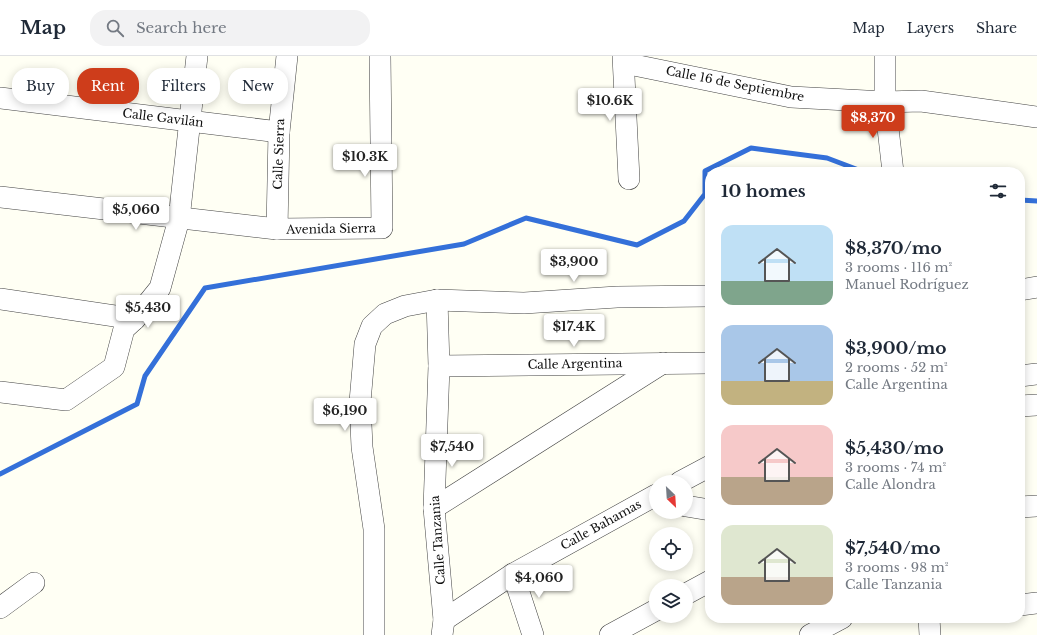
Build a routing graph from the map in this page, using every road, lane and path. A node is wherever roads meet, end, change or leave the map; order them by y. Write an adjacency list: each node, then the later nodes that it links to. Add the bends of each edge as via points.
1 (197, 56): 9 (street)
2 (287, 56): 10 (street, Calle Sierra)
3 (380, 56): 15 (street, Avenida Sierra, via 382,228)
4 (885, 56): 7 (street)
5 (624, 59): 7 (street, Calle 16 de Septiembre, via 792,97); 12 (street)
6 (0, 98): 9 (street, Calle Gavilán)
7 (885, 102): 8 (street, Calle 16 de Septiembre, via 921,101); 11 (street)
8 (1037, 117)
9 (189, 121): 10 (street, Calle Gavilán); 14 (street)
10 (279, 132): 15 (street, Calle Sierra)
11 (892, 167)
12 (629, 179)
13 (0, 197): 14 (street)
14 (179, 219): 15 (street); 21 (street, via 160,288)
15 (277, 229)
16 (1037, 288): 17 (street)
17 (1025, 289)
18 (705, 296): 20 (street, via 617,297 524,303)
19 (0, 299): 21 (street)
20 (437, 300): 24 (street, Calle Tanzania); 49 (street, via 405,306 385,314 372,326 365,344 360,402 362,447 374,529)
21 (135, 319): 27 (street, via 124,329 114,367 66,400)
22 (663, 363): 23 (street, Calle Argentina); 24 (street, Calle Argentina); 36 (street)
23 (705, 363)
24 (439, 366): 36 (street, Calle Tanzania)
25 (1037, 374): 26 (street)
26 (1025, 375)
27 (0, 392)
28 (1037, 405): 29 (street)
29 (1025, 406)
30 (705, 469): 31 (street)
31 (693, 475)
32 (649, 500): 38 (street, Calle Bahamas)
33 (1037, 506): 35 (street)
34 (693, 507): 37 (street)
35 (1025, 507)
36 (434, 508): 48 (street, Calle Tanzania)
37 (705, 509)
38 (513, 574): 48 (street, Calle Bahamas); 50 (street)
39 (34, 583): 44 (street)
40 (705, 584): 41 (street)
41 (693, 590)
42 (1037, 603): 43 (street)
43 (1025, 604)
44 (0, 608)
45 (649, 614): 51 (street)
46 (833, 623): 52 (street)
47 (930, 623): 53 (street)
48 (443, 627)
49 (374, 635)
50 (533, 635)
51 (610, 635)
52 (810, 635)
53 (930, 635)

